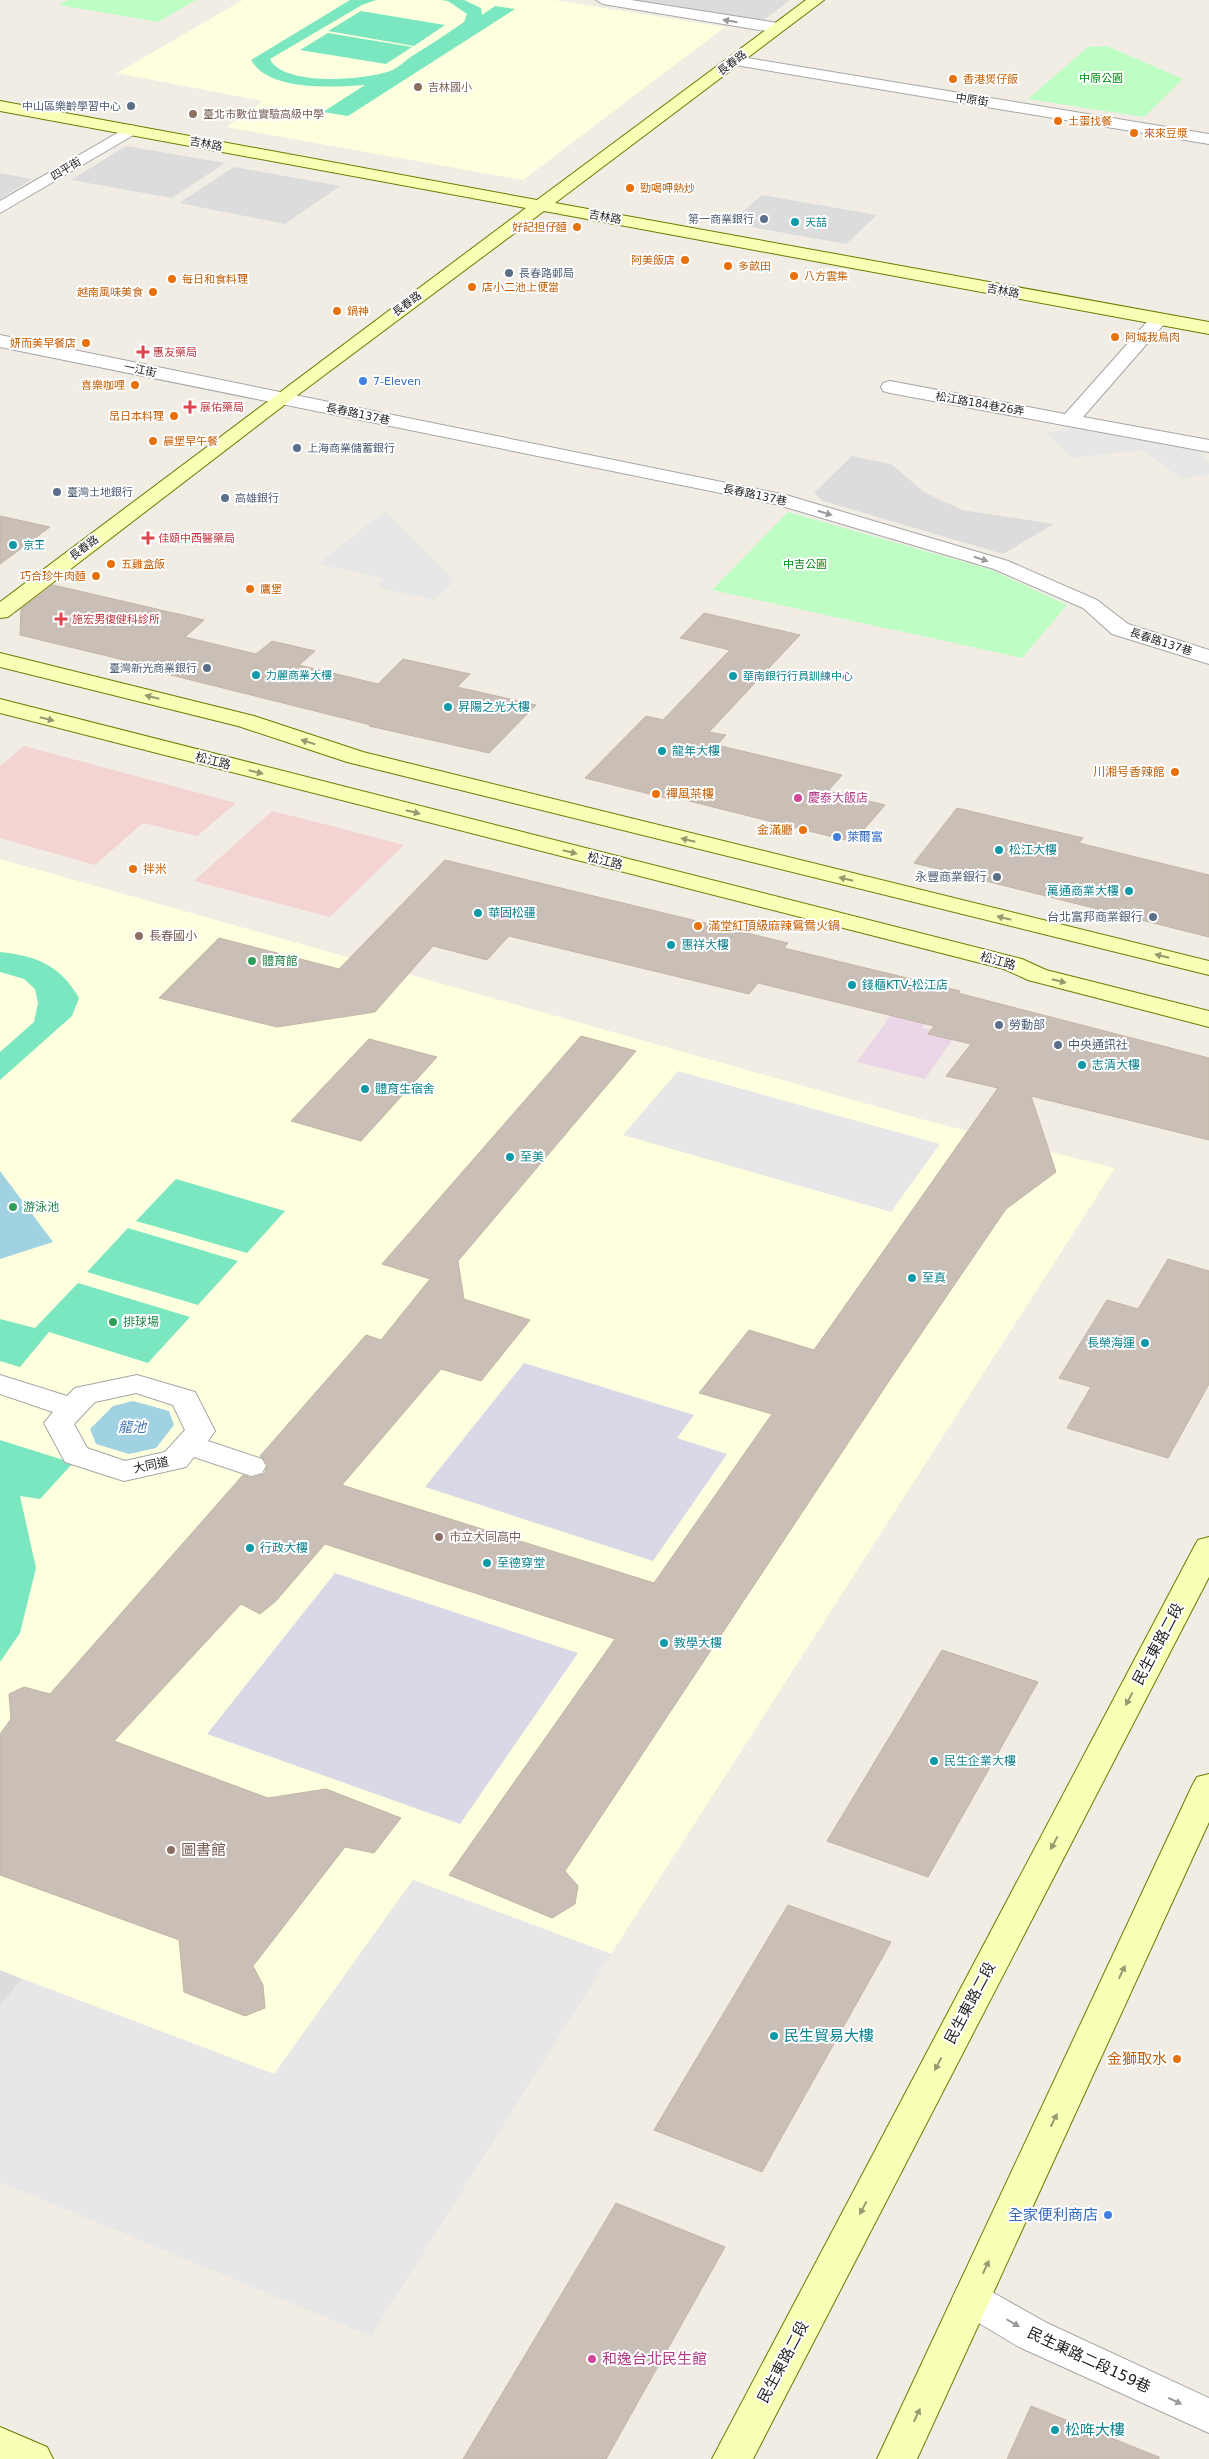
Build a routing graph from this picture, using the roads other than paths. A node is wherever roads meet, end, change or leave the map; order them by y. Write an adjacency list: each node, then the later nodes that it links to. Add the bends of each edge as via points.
1 (602, 0): 3 (street, one-way to 1)
2 (816, 0): 3 (street, 長春路)
3 (778, 28): 4 (street, 長春路)
4 (735, 61): 7 (street, 中原街); 8 (street, 長春路)
5 (0, 106): 6 (street, 吉林路)
6 (131, 130): 8 (street, 吉林路); 9 (street, 四平街)
7 (1209, 139)
8 (540, 206): 10 (street, 吉林路); 14 (street, 長春路)
9 (0, 208)
10 (1159, 319): 11 (street, 吉林路); 15 (street)
11 (1209, 328)
12 (0, 341): 14 (street, 一江街)
13 (890, 387): 15 (street, 松江路184巷26弄)
14 (280, 399): 17 (street, 長春路); 18 (street, 長春路137巷, one-way to 18, via 778,499 1001,565 1090,604 1120,629)
15 (1070, 420): 16 (street, 松江路184巷26弄)
16 (1209, 446)
17 (0, 612)
18 (1209, 657)
19 (0, 660): 21 (street, one-way to 19, via 354,757 246,721)
20 (0, 706): 22 (street, 松江路, one-way to 22, via 1013,964 1037,975)
21 (1209, 968)
22 (1209, 1019)
23 (0, 1384): 24 (street)
24 (72, 1408): 25 (street, 大同道, via 86,1395 137,1384 185,1399 200,1430); 25 (street, 大同道, via 59,1423 76,1455 124,1471 175,1460)
25 (188, 1446): 26 (street)
26 (251, 1466)
27 (1209, 1547): 33 (street, 民生東路二段, one-way to 33)
28 (1209, 1786): 29 (street, one-way to 28)
29 (971, 2299): 30 (street, 民生東路二段159巷, one-way to 30, via 1033,2335); 34 (street, one-way to 29)
30 (1209, 2416)
31 (0, 2444): 32 (street)
32 (33, 2459)
33 (732, 2459)
34 (897, 2459)

